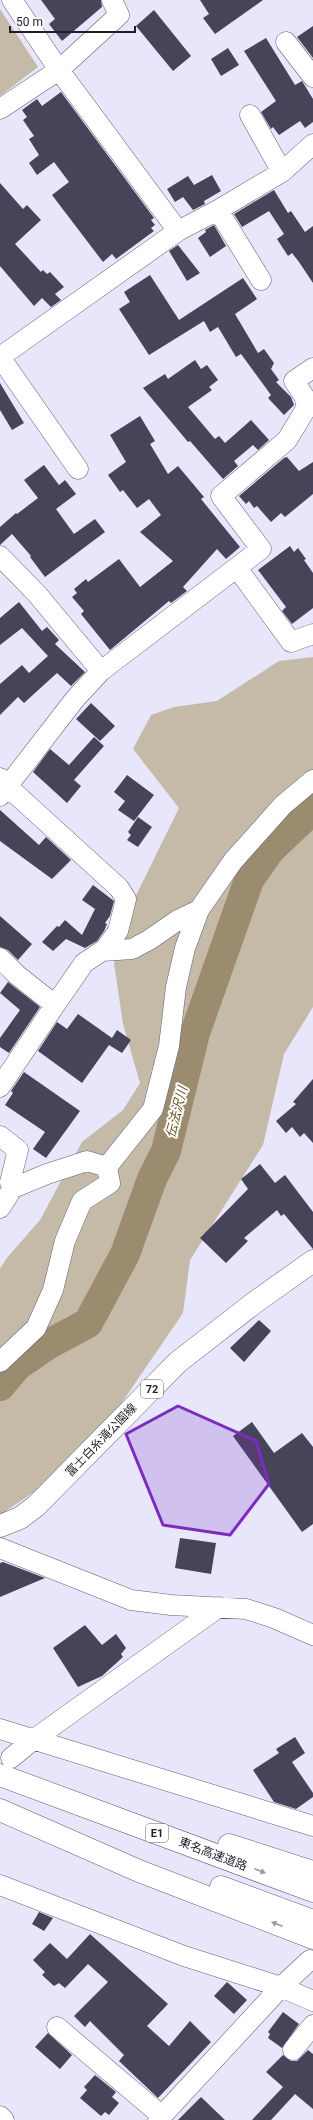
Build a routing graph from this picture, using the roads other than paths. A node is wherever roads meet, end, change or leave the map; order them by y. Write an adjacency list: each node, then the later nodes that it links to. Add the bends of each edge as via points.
1 (12, 0): 4 (street)
2 (112, 0): 4 (street, via 119,15)
3 (286, 42): 5 (street)
4 (59, 70): 6 (street); 11 (street)
5 (313, 77)
6 (0, 109)
7 (250, 115): 9 (street)
8 (313, 144): 9 (street)
9 (282, 172): 10 (street)
10 (218, 210): 11 (street); 12 (street)
11 (178, 231): 13 (street)
12 (261, 280)
13 (0, 357): 15 (street)
14 (313, 368): 17 (street, via 294,381 304,396 307,407 288,440 222,496 261,549)
15 (78, 469)
16 (0, 556): 19 (street, via 37,594)
17 (237, 568): 18 (street, via 292,642); 19 (street)
18 (313, 634)
19 (101, 671): 21 (street)
20 (313, 780): 22 (street, via 283,806 233,861)
21 (3, 787): 23 (street, via 118,888 126,899 118,931)
22 (199, 910): 23 (street, via 132,949); 28 (street, via 185,948 176,988 169,1046 153,1108)
23 (102, 951): 25 (street, via 84,963)
24 (0, 958): 25 (street)
25 (55, 1005): 26 (street)
26 (0, 1087)
27 (0, 1136): 29 (street, via 18,1150 10,1182)
28 (107, 1167): 29 (street, via 87,1161); 32 (street, via 110,1183 82,1201 65,1241 53,1290 36,1328)
29 (13, 1188): 30 (street)
30 (0, 1208)
31 (313, 1261): 33 (main road, 富士白糸滝公園線 / 72, via 178,1362 36,1506 20,1518)
32 (0, 1362)
33 (0, 1526)
34 (0, 1548): 35 (street, via 131,1600)
35 (219, 1607): 36 (street, via 246,1609); 38 (street)
36 (313, 1635)
37 (0, 1729): 38 (street)
38 (33, 1740): 39 (street); 42 (street)
39 (5, 1766): 40 (main road, 東名高速道路 / E1)
40 (53, 1794): 43 (main road, via 184,1831); 45 (main road, 東名高速道路 / E1, one-way to 45)
41 (0, 1808): 46 (main road, E1); 47 (main road, one-way to 41, via 139,1871)
42 (313, 1826)
43 (313, 1872)
44 (0, 1885): 49 (street, via 184,1956)
45 (313, 1891)
46 (313, 1921)
47 (313, 1938)
48 (310, 1960): 49 (street)
49 (282, 1987): 50 (street); 55 (street)
50 (313, 2001)
51 (313, 2025): 53 (street)
52 (57, 2027): 55 (street)
53 (292, 2050)
54 (0, 2116): 56 (street)
55 (160, 2118)
56 (4, 2120)

